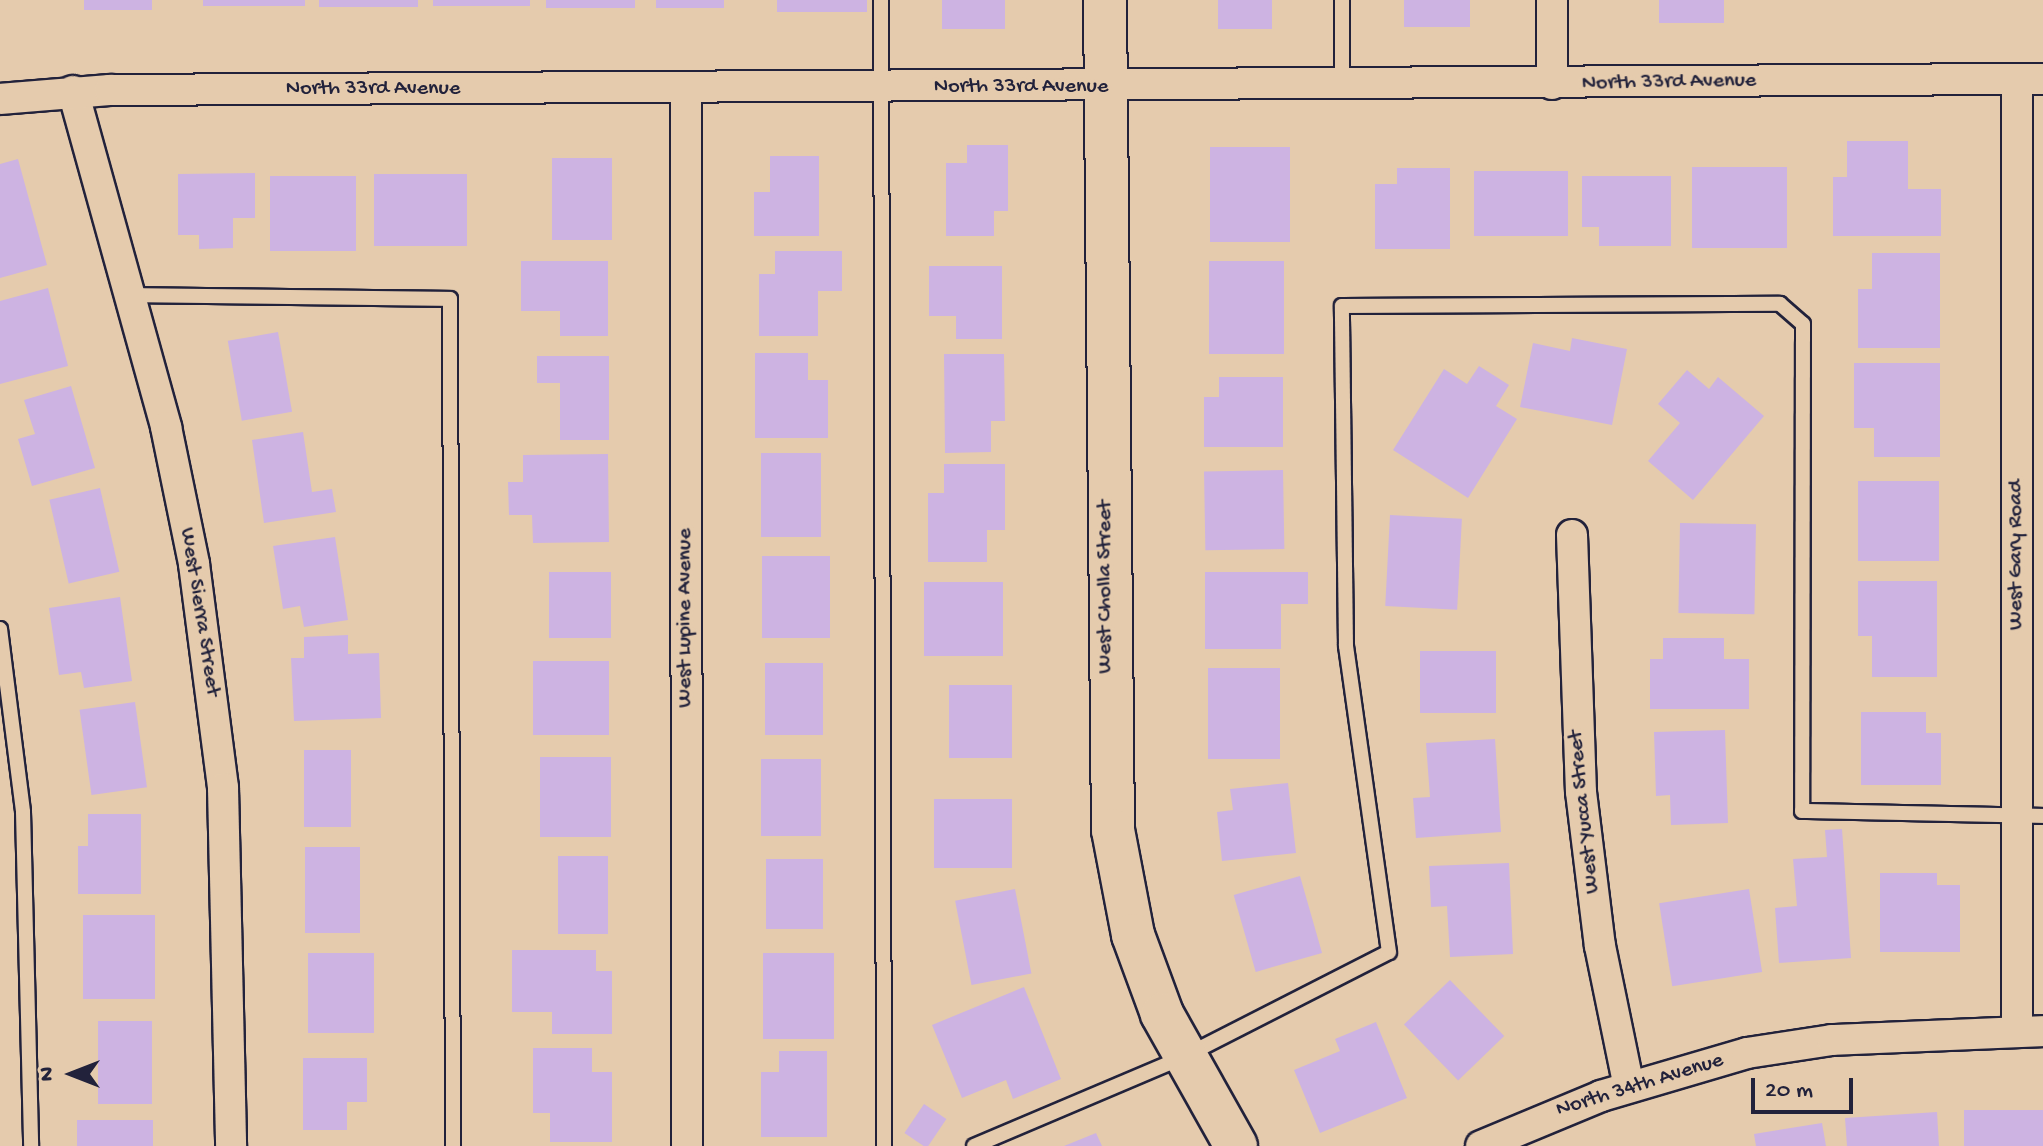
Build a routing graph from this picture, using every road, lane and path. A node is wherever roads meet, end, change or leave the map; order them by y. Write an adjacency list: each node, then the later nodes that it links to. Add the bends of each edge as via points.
1 (881, 0): 8 (lane)
2 (1105, 0): 9 (street, West Cholla Street)
3 (1342, 0): 6 (lane)
4 (1552, 0): 7 (street)
5 (2030, 79): 7 (street, North 33rd Avenue); 16 (street, West Gary Road)
6 (1342, 84): 7 (street, North 33rd Avenue); 9 (street, North 33rd Avenue)
7 (1552, 84)
8 (879, 87): 9 (street, North 33rd Avenue); 10 (street, North 33rd Avenue); 24 (lane)
9 (1105, 88): 18 (street, West Cholla Street, via 1113,830 1133,935)
10 (686, 90): 11 (street, North 33rd Avenue); 23 (street, West Lupine Avenue)
11 (73, 91): 12 (street, North 33rd Avenue); 13 (street, West Sierra Street)
12 (0, 99)
13 (130, 295): 21 (street, West Sierra Street, via 166,427 210,672 231,966); 22 (lane, via 450,299)
14 (1572, 535): 19 (street, West Yucca Street, via 1581,792 1600,946)
15 (0, 629): 20 (lane, via 23,812)
16 (2030, 815): 17 (street, West Gary Road); 18 (lane, via 1802,811 1803,324 1780,304 1342,306 1346,646 1389,952)
17 (2030, 1031): 19 (street, North 34th Avenue, via 1832,1040 1747,1053)
18 (1181, 1058): 25 (lane); 26 (street, West Cholla Street)
19 (1629, 1087): 27 (street, North 34th Avenue)
20 (31, 1146)
21 (231, 1146)
22 (453, 1146)
23 (687, 1146)
24 (884, 1146)
25 (974, 1146)
26 (1236, 1146)
27 (1481, 1146)

